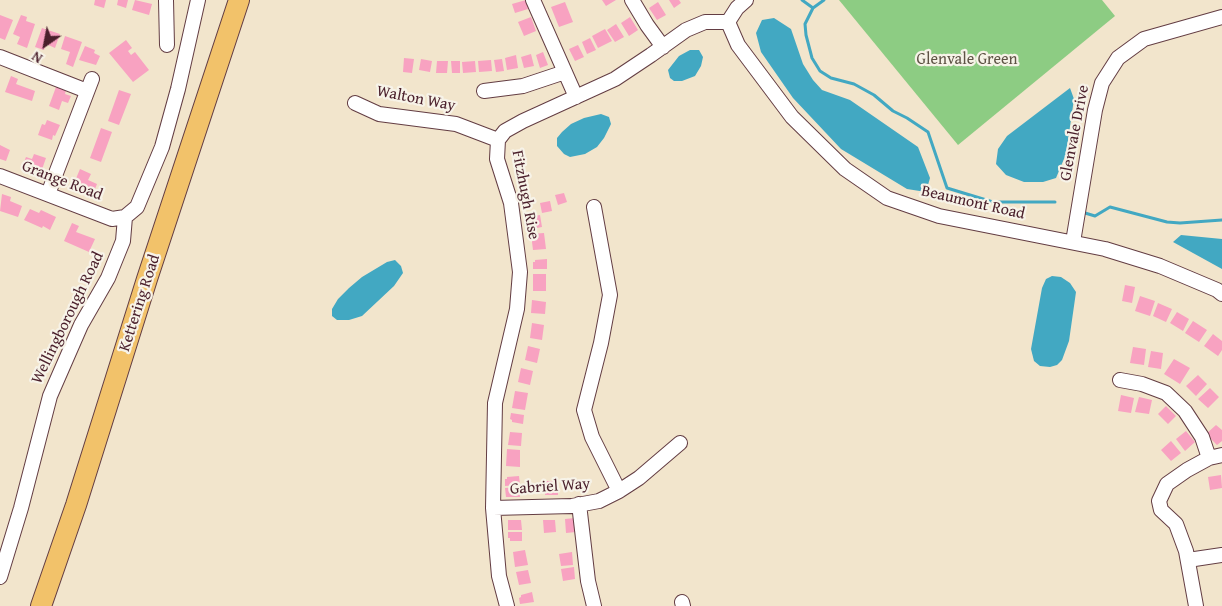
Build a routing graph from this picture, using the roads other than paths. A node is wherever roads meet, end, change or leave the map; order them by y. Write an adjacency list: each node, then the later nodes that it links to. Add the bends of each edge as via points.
1 (166, 0): 9 (street)
2 (198, 0): 20 (street, Wellingborough Road, via 162,147 137,207)
3 (238, 0): 32 (highway, Kettering Road)
4 (533, 0): 12 (street)
5 (632, 0): 10 (street)
6 (746, 0): 8 (street)
7 (1222, 17): 21 (street, Glenvale Drive, via 1144,39 1118,58 1102,82)
8 (728, 22): 10 (street, Fitzhugh Rise, via 705,22 686,30); 21 (street, Beaumont Road, via 738,44 792,117 845,169 888,198 939,216)
9 (168, 45)
10 (663, 47): 14 (street, Fitzhugh Rise, via 615,79)
11 (0, 57): 18 (street, via 90,85)
12 (565, 72): 13 (street, via 523,86); 14 (street)
13 (484, 91)
14 (576, 97): 16 (street, Fitzhugh Rise, via 523,121)
15 (355, 103): 16 (street, Walton Way, via 379,114 456,124)
16 (498, 140): 28 (street, Fitzhugh Rise, via 497,159 510,203 520,272 517,309 495,403)
17 (0, 176): 18 (street, Grange Road)
18 (48, 194): 20 (street, Grange Road)
19 (594, 207): 26 (street, via 610,295 584,410 592,436)
20 (119, 218): 31 (street, Wellingborough Road, via 123,241 50,396)
21 (1073, 242): 22 (street, Beaumont Road, via 1160,266)
22 (1222, 294)
23 (1120, 380): 25 (street, via 1166,393 1186,411)
24 (680, 443): 26 (street, Gabriel Way)
25 (1216, 456): 30 (street, via 1187,470 1168,484 1159,501 1161,510 1176,524)
26 (619, 491): 27 (street, Gabriel Way, via 599,501)
27 (579, 504): 28 (street, Gabriel Way); 34 (street)
28 (493, 508): 33 (street, Fitzhugh Rise, via 499,576)
29 (1222, 555): 30 (street)
30 (1188, 560): 35 (street)
31 (0, 577)
32 (41, 606)
33 (507, 606)
34 (594, 606)
35 (1196, 606)

